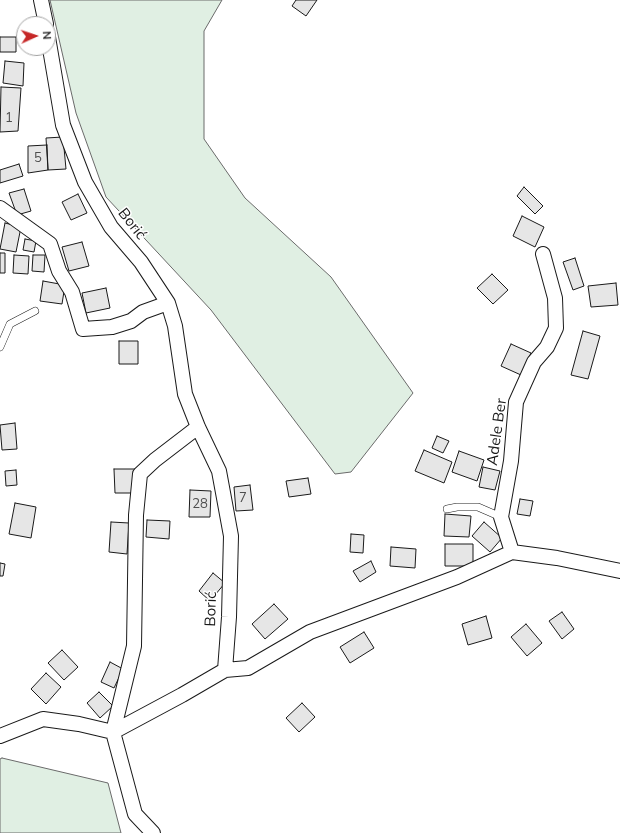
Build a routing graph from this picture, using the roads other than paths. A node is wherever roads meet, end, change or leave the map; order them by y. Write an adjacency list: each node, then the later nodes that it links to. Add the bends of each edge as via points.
1 (41, 0): 2 (street)
2 (44, 16)
3 (51, 56): 6 (street, Borić, via 63,125 85,182 111,227 141,262)
4 (0, 208): 6 (street, via 50,244 59,271 72,292 83,329 112,327)
5 (543, 254): 11 (street, Adele Ber, via 555,298 556,328 547,347 534,362 516,402 511,461)
6 (168, 303): 9 (street, Borić, via 175,326 185,394)
7 (35, 311): 8 (lane, via 10,324)
8 (0, 347)
9 (198, 426): 14 (street, Borić, via 219,471 231,536); 15 (street, via 140,474 136,515 134,646)
10 (447, 509): 11 (lane, via 478,507)
11 (501, 517): 12 (street, Adele Ber)
12 (512, 552): 13 (street); 14 (street, via 457,578 310,632 248,668)
13 (620, 571)
14 (225, 670): 15 (street)
15 (113, 732): 16 (street, via 43,719); 17 (street, via 135,814)
16 (0, 736)
17 (153, 833)

